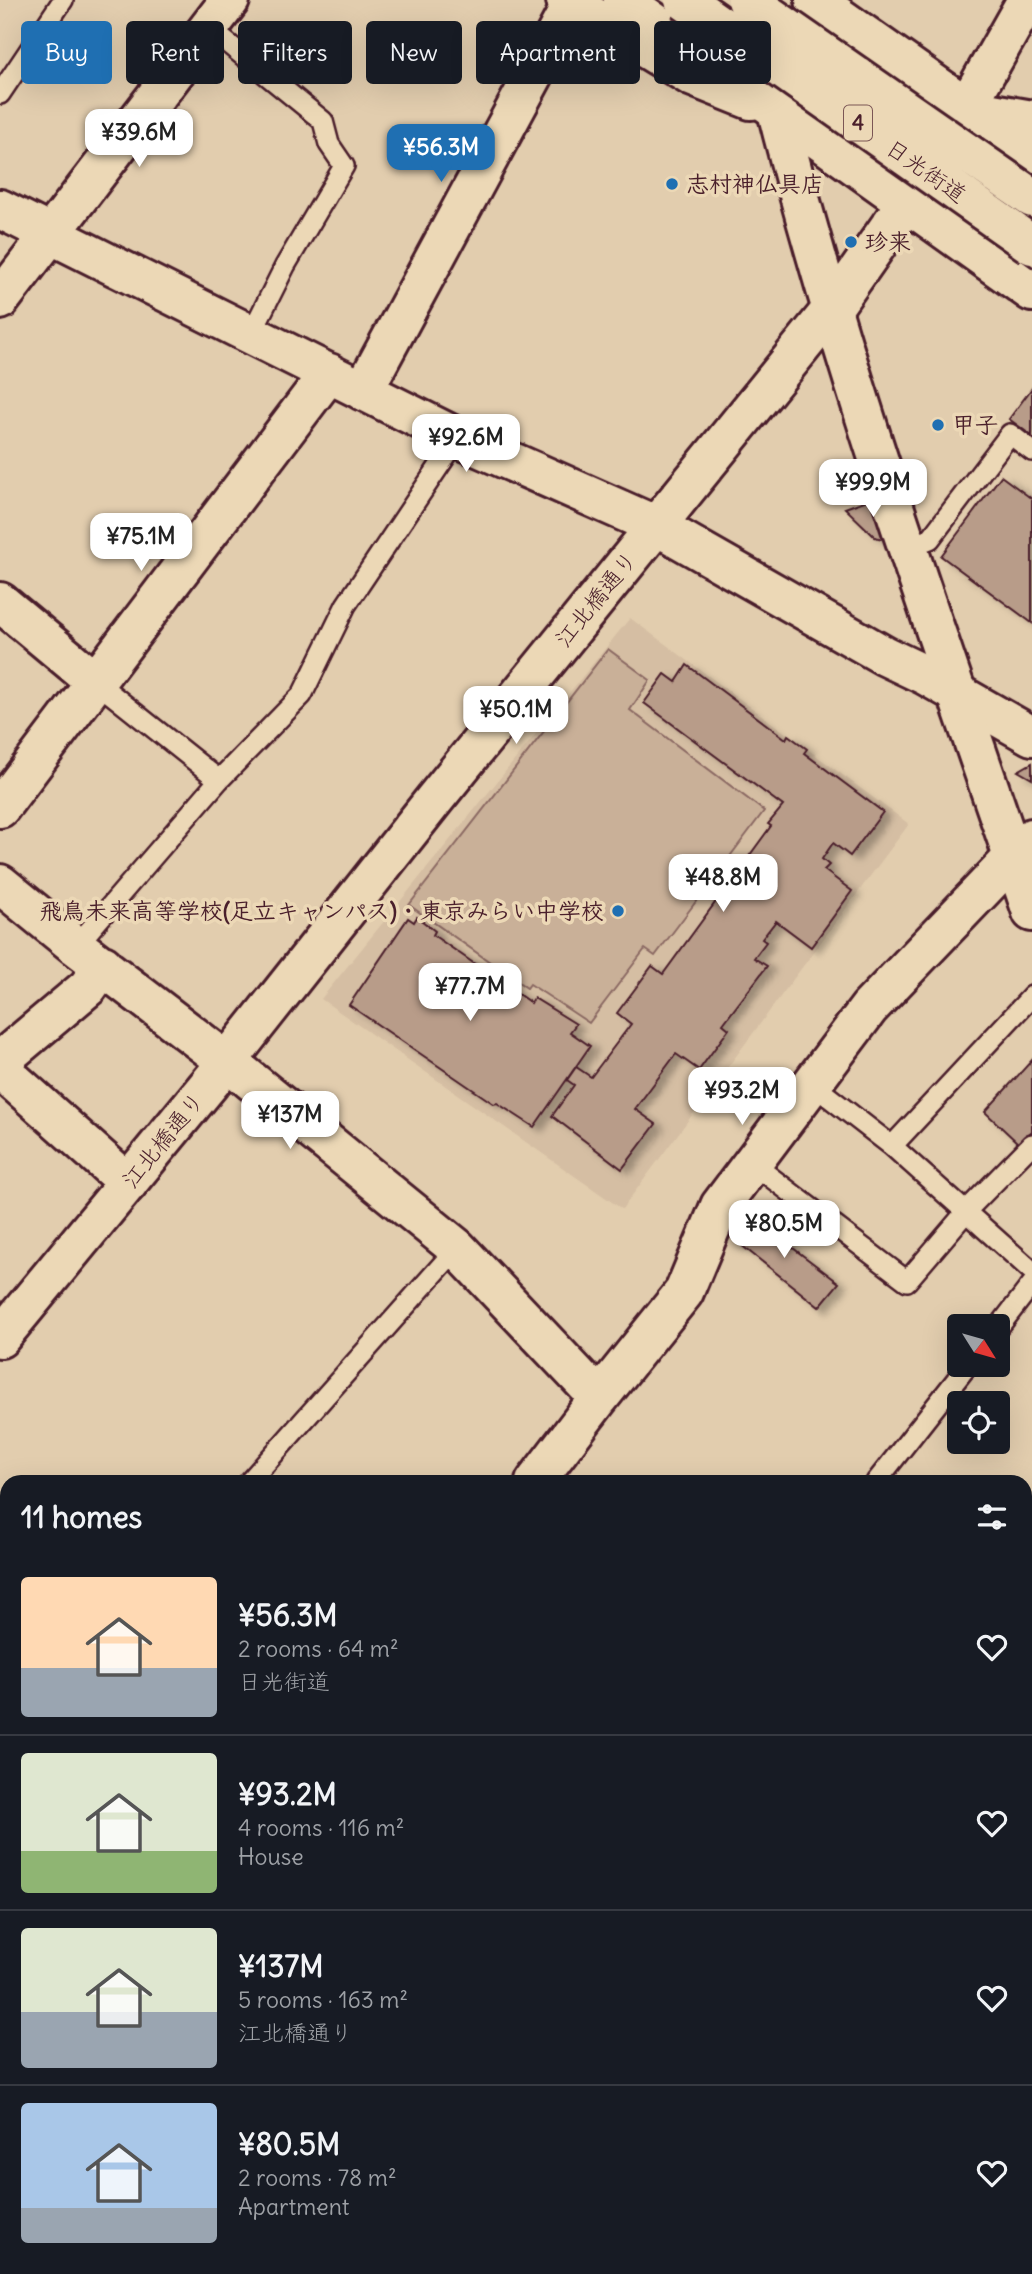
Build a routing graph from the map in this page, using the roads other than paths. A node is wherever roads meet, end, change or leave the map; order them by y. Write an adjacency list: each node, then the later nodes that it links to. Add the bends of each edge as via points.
1 (63, 0): 9 (lane)
2 (623, 0): 11 (main road, 4)
3 (684, 0): 18 (main road, 日光街道 / 4, bridge)
4 (749, 0): 11 (main road); 14 (main road, 日光街道 / 4, bridge)
5 (815, 0): 10 (main road)
6 (1027, 0): 10 (main road, 江北橋通り)
7 (569, 2): 11 (main road, via 691,76); 24 (main road)
8 (216, 11): 17 (main road); 22 (lane, via 323,121 329,144 344,166)
9 (0, 94)
10 (966, 108): 11 (main road, via 877,114); 12 (main road); 13 (main road); 15 (main road, 江北橋通り)
11 (776, 109): 15 (main road, 4); 21 (main road)
12 (1032, 120)
13 (1032, 153)
14 (1032, 198)
15 (906, 202): 19 (main road, 4); 21 (main road, 江北橋通り)
16 (0, 209): 17 (main road)
17 (51, 235): 20 (main road); 22 (main road)
18 (1032, 246)
19 (1032, 292)
20 (0, 300)
21 (832, 309): 27 (main road, 江北橋通り); 28 (main road)
22 (251, 334): 23 (main road)
23 (328, 373): 24 (main road); 30 (main road)
24 (363, 391): 25 (main road)
25 (458, 438): 27 (main road); 33 (lane, via 346,605 302,695)
26 (1032, 451): 28 (lane, via 1010,434 930,539)
27 (657, 526): 31 (main road); 41 (main road, 江北橋通り)
28 (907, 548): 31 (main road)
29 (0, 602): 30 (main road)
30 (96, 682): 33 (lane); 34 (main road)
31 (956, 694): 32 (main road); 35 (main road)
32 (1032, 736)
33 (219, 779): 38 (lane)
34 (0, 808)
35 (1026, 856): 37 (main road); 43 (main road, via 869,1008)
36 (0, 884): 38 (main road)
37 (1032, 912)
38 (89, 955): 40 (main road, via 88,987); 41 (main road)
39 (1032, 996): 45 (lane)
40 (0, 1061)
41 (227, 1062): 47 (main road, 江北橋通り); 49 (main road)
42 (0, 1069): 47 (main road)
43 (812, 1084): 45 (lane); 46 (main road)
44 (1032, 1144): 48 (lane)
45 (892, 1146): 48 (lane)
46 (752, 1163): 48 (lane, via 906,1281); 55 (main road, via 720,1206 684,1292)
47 (128, 1183): 53 (main road, 江北橋通り)
48 (967, 1212): 50 (lane)
49 (457, 1248): 55 (main road); 56 (lane)
50 (1032, 1270)
51 (1032, 1284): 52 (lane)
52 (1009, 1314)
53 (0, 1338)
54 (959, 1377): 58 (lane)
55 (599, 1398): 57 (main road)
56 (256, 1475)
57 (550, 1475)
58 (882, 1475)

